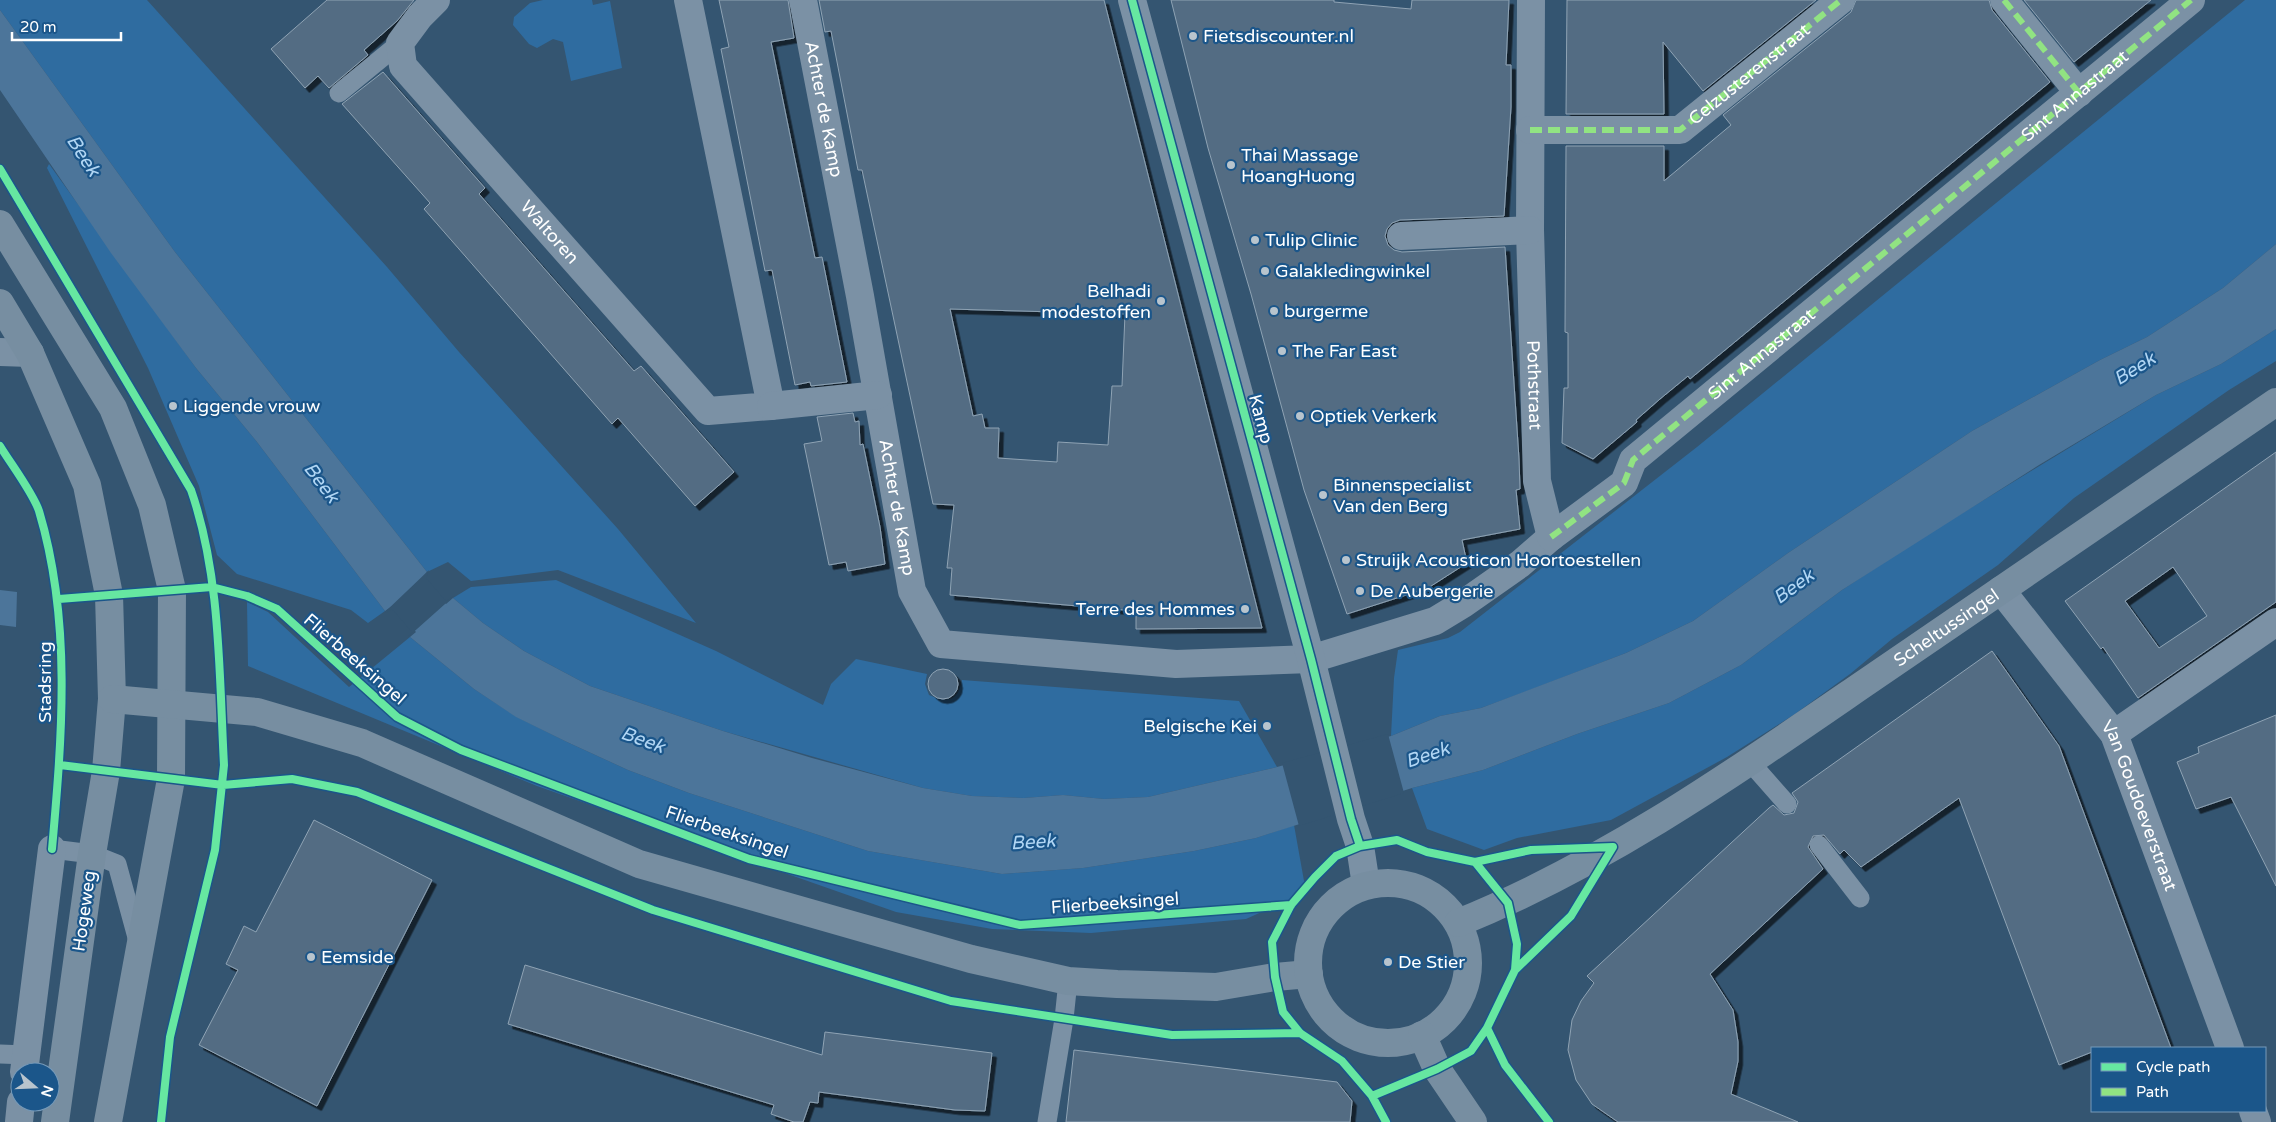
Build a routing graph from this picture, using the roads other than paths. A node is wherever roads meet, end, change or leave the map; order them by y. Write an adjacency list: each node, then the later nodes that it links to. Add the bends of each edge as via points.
1 (436, 0): 9 (street)
2 (688, 0): 21 (street)
3 (803, 0): 19 (street, Achter de Kamp)
4 (1132, 0): 25 (street, Kamp)
5 (1531, 0): 12 (street, Pothstraat)
6 (1841, 0): 12 (street, Celzusterenstraat, via 1680,130)
7 (2004, 0): 11 (street)
8 (2191, 0): 11 (street, Sint Annastraat)
9 (400, 43): 10 (lane); 21 (street, Waltoren, via 403,66 708,411)
10 (339, 93)
11 (2079, 93): 22 (street, Sint Annastraat, via 1633,460 1624,483)
12 (1530, 130): 14 (street, Pothstraat)
13 (0, 224): 27 (street, via 113,408 152,505 172,590)
14 (1530, 230): 15 (street); 22 (street, Pothstraat, via 1537,481)
15 (1401, 236)
16 (0, 302): 18 (street)
17 (0, 352): 18 (street)
18 (30, 353): 26 (street, via 87,485 109,595)
19 (878, 395): 21 (street, Waltoren); 25 (street, Achter de Kamp, via 912,590 940,644 1176,664)
20 (2276, 402): 23 (street, Scheltussingel)
21 (771, 406)
22 (1551, 537): 25 (street, Sint Annastraat, via 1520,564 1435,621)
23 (2001, 590): 28 (street, Van Goudoeverstraat); 29 (street, Scheltussingel)
24 (2276, 622): 28 (street)
25 (1311, 659): 34 (street, Kamp, via 1360,846)
26 (112, 699): 27 (street); 33 (street, Hogeweg, via 106,771)
27 (171, 703): 37 (street, via 171,779); 39 (street, via 257,712 362,743 639,864 971,959)
28 (2114, 734): 41 (street, Van Goudoeverstraat)
29 (1750, 762): 30 (lane); 36 (street, Scheltussingel, via 1651,826 1520,897)
30 (1787, 804)
31 (1819, 845): 35 (lane)
32 (52, 850): 33 (lane); 42 (street)
33 (92, 854): 37 (lane, via 116,864); 43 (street, Hogeweg)
34 (1366, 885): 36 (street, via 1393,882 1419,888 1441,903); 38 (street, via 1340,898 1320,920 1309,948)
35 (1860, 898)
36 (1458, 924): 40 (street, via 1468,960 1464,991 1453,1011)
37 (140, 947): 44 (street)
38 (1309, 974): 39 (street, via 1216,988); 40 (street, via 1316,999 1330,1018 1348,1033 1370,1041 1394,1043)
39 (1068, 981): 45 (lane)
40 (1422, 1036): 46 (street, via 1437,1069)
41 (2230, 1047)
42 (17, 1060)
43 (55, 1122)
44 (108, 1122)
45 (1047, 1122)
46 (1473, 1122)

